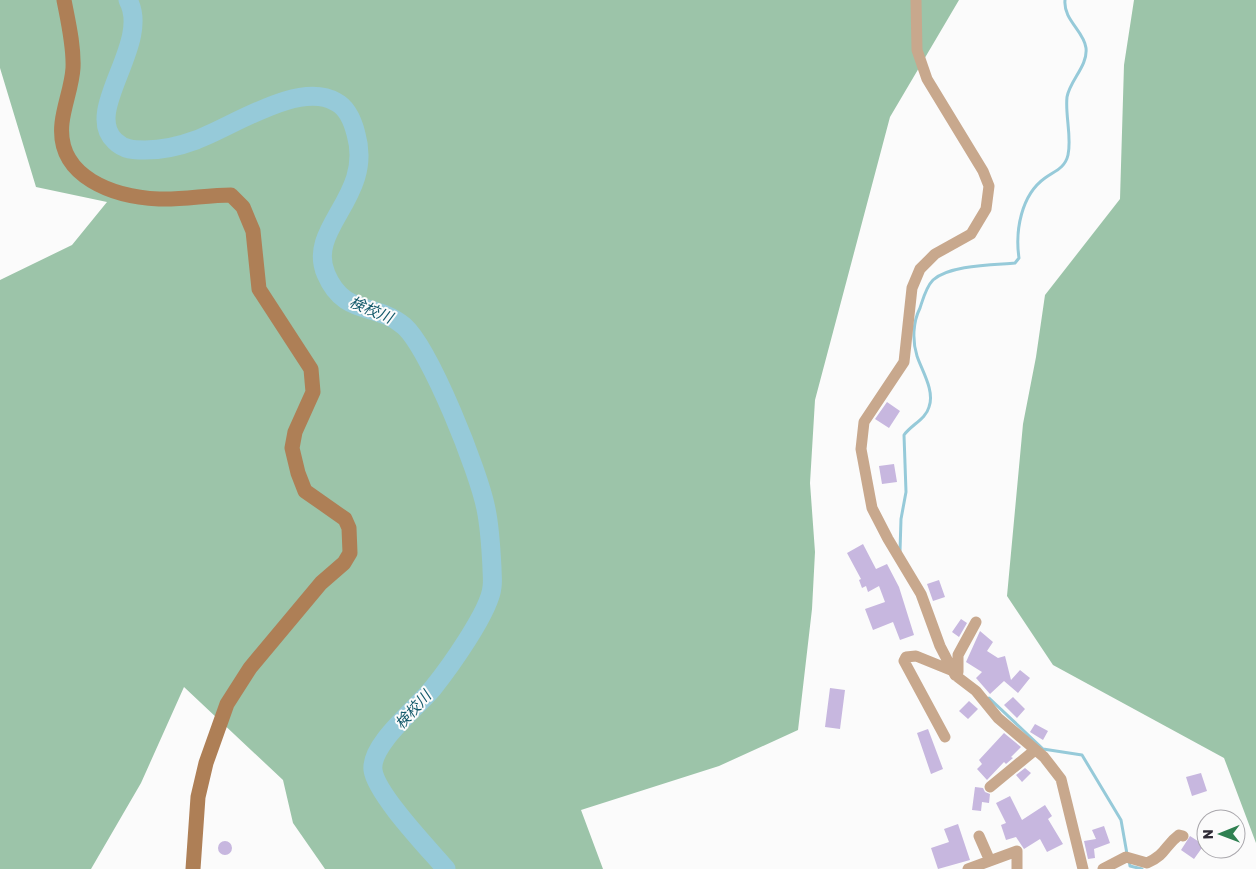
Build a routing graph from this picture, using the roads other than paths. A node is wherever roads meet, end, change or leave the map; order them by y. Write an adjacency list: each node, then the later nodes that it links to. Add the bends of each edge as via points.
1 (64, 0): 12 (street, via 73,67 62,124 68,161 81,175 108,190 158,199 231,195 243,207 253,231 259,288 311,369 313,392 295,432 292,448 298,473 305,491 345,518 349,528 350,552 344,563 321,583 250,668 227,704 198,797)
2 (916, 0): 4 (street, via 919,58 927,79 984,171 988,186 986,209 971,234 935,254 920,269 912,288 904,362 864,422 861,449 872,508 921,594 940,646)
3 (976, 622): 4 (street, via 962,645)
4 (956, 670): 5 (street, via 916,656 906,657 904,661); 6 (street, via 998,718)
5 (945, 737)
6 (1035, 750): 7 (street); 15 (street, via 1061,779)
7 (990, 787)
8 (979, 836): 10 (street)
9 (1183, 836): 11 (street, via 1174,839)
10 (990, 861): 13 (street); 14 (street, via 1017,851)
11 (1152, 866): 16 (street, via 1130,858)
12 (193, 869)
13 (968, 869)
14 (1017, 869)
15 (1084, 869)
16 (1103, 869)

